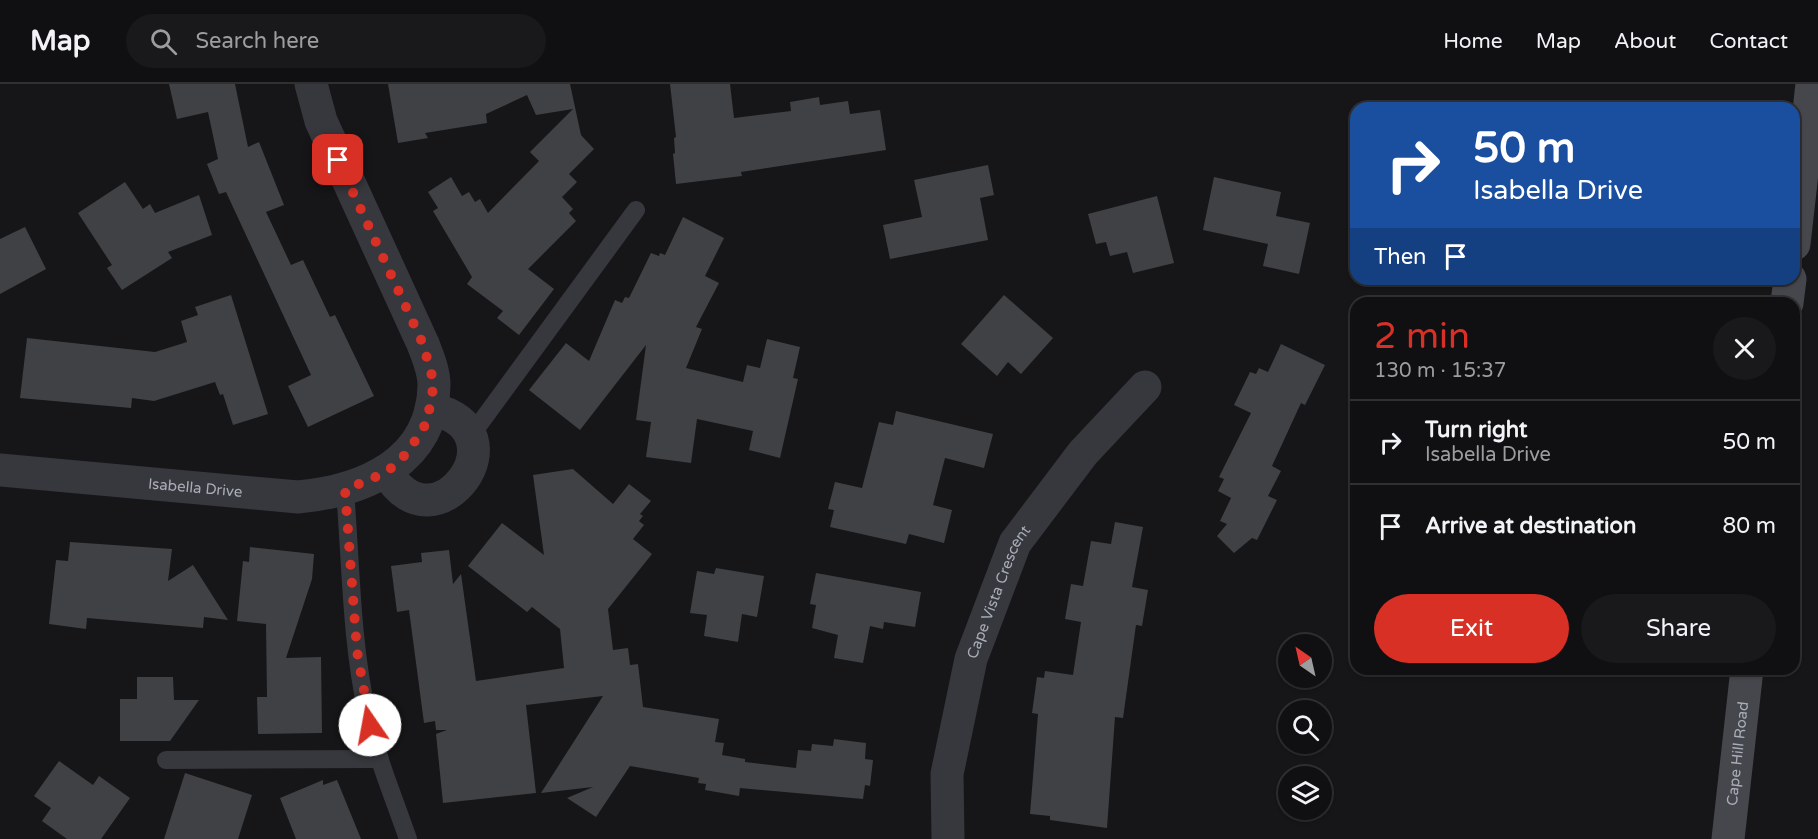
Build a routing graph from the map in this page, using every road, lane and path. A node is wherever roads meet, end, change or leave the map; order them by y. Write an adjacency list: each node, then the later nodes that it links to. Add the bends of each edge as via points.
1 (312, 84): 6 (street, Isabella Drive, via 321,121 423,344 434,383)
2 (1812, 84): 3 (street)
3 (1800, 190)
4 (636, 210): 7 (lane)
5 (1145, 387): 15 (street, Cape Vista Crescent, via 1083,453 1015,543 971,659 947,774)
6 (430, 409): 7 (street, via 454,417); 9 (street, Isabella Drive, via 419,437)
7 (470, 437): 9 (street, via 473,462 465,480 452,493 427,499 415,497 403,491)
8 (0, 471): 10 (street, Isabella Drive, via 298,497)
9 (387, 472): 10 (street, Isabella Drive)
10 (345, 490): 12 (lane, via 361,683)
11 (1746, 675): 16 (street, Cape Hill Road)
12 (380, 759): 13 (lane); 14 (lane)
13 (166, 760)
14 (408, 839)
15 (948, 839)
16 (1728, 839)

